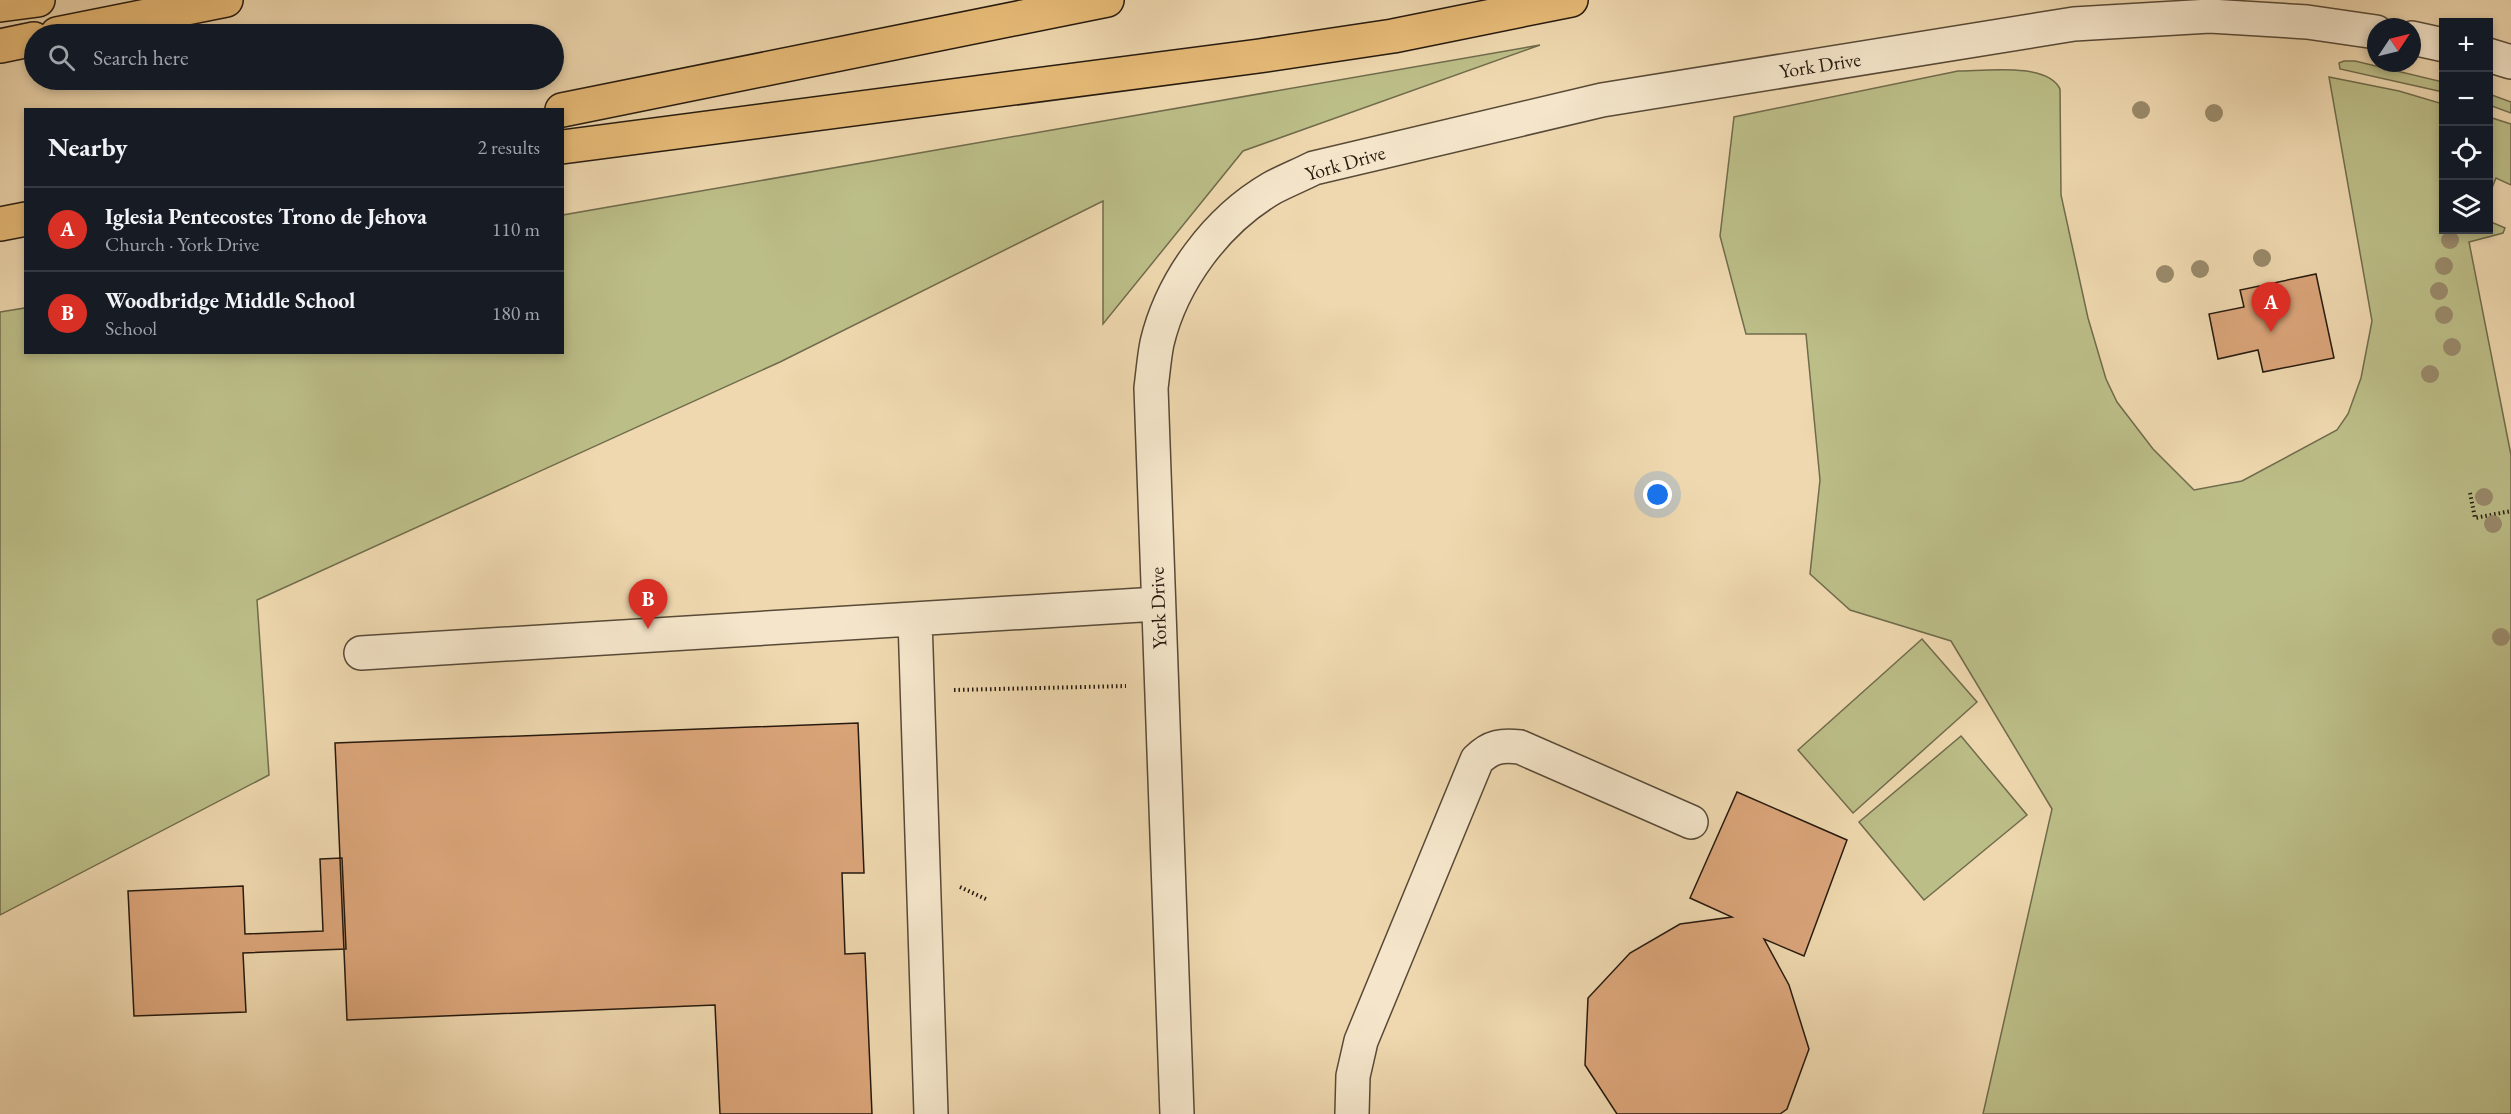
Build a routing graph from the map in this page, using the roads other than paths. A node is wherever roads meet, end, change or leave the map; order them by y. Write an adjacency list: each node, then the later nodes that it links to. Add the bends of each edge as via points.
1 (38, 0): 5 (highway)
2 (226, 0): 6 (highway)
3 (1107, 0): 14 (highway)
4 (1571, 0): 15 (highway, via 1394,36)
5 (0, 5)
6 (107, 24)
7 (2367, 31): 20 (street, York Drive, via 2307,22 2210,16 2074,24 1602,100 1314,168 1272,189 1234,216 1202,250 1173,298 1158,342 1151,388)
8 (2421, 40): 10 (street)
9 (24, 41): 11 (highway)
10 (2439, 44)
11 (0, 46)
12 (2493, 57): 13 (street)
13 (2511, 62)
14 (564, 110)
15 (564, 147)
16 (24, 219): 17 (highway)
17 (0, 224)
18 (24, 233): 19 (highway)
19 (0, 236)
20 (1157, 604): 21 (street); 25 (street, York Drive)
21 (915, 619): 22 (street); 24 (street)
22 (361, 653)
23 (1691, 822): 26 (street, via 1520,747 1500,745 1486,750 1477,760 1361,1041 1353,1076)
24 (930, 1114)
25 (1177, 1114)
26 (1352, 1114)

